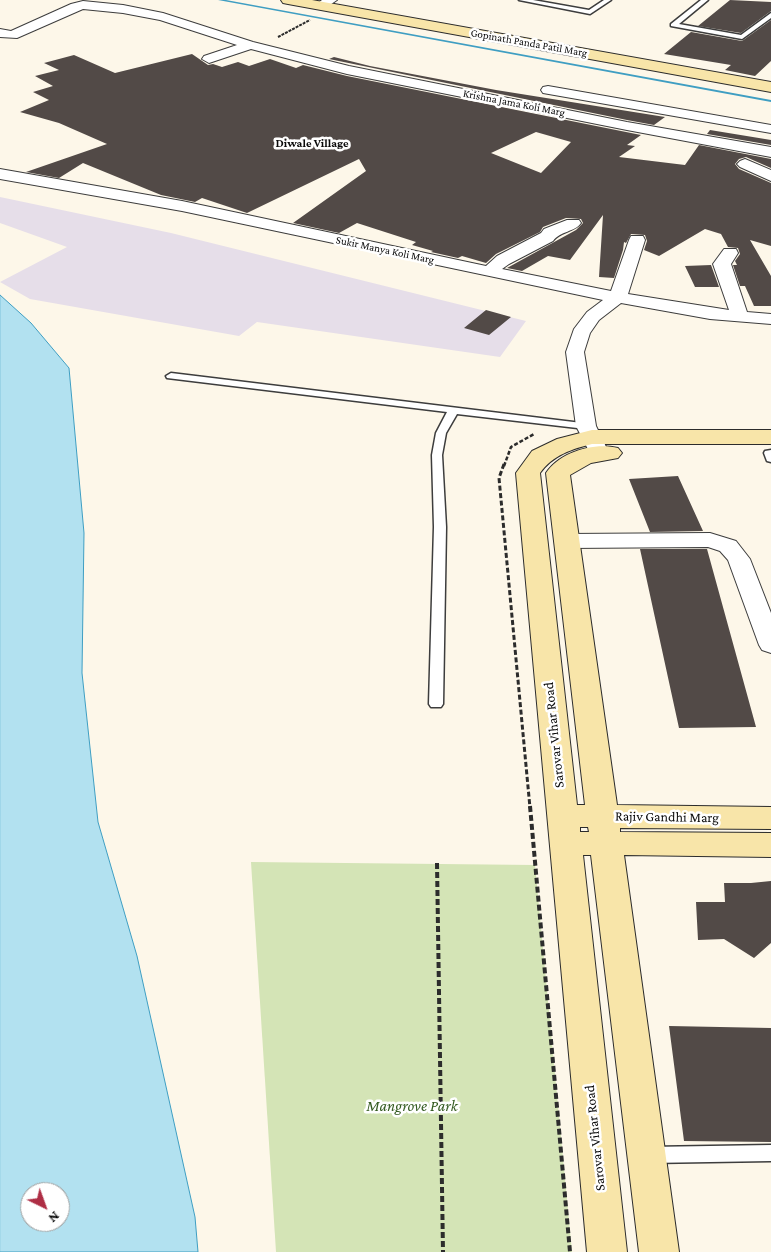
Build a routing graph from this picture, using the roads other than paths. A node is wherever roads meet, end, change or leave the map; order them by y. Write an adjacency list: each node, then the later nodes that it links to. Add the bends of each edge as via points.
1 (288, 0): 5 (street, Gopinath Panda Patil Marg)
2 (522, 0): 3 (lane, via 590,12)
3 (608, 0)
4 (705, 0): 6 (lane, via 672,25 742,37)
5 (325, 3): 10 (street, Gopinath Panda Patil Marg)
6 (771, 15)
7 (0, 33): 8 (street, via 12,35 66,9 83,5 163,17)
8 (254, 46): 9 (street); 13 (street, Krishna Jama Koli Marg, via 347,70)
9 (209, 59)
10 (771, 87)
11 (548, 90): 12 (street)
12 (771, 129)
13 (771, 152)
14 (744, 164): 15 (street)
15 (768, 172)
16 (0, 174): 20 (street, Sukir Manya Koli Marg, via 182,206)
17 (574, 223): 20 (street, via 550,233)
18 (637, 240): 21 (street)
19 (730, 253): 22 (street, via 722,264)
20 (489, 272): 21 (street, Sukir Manya Koli Marg)
21 (618, 298): 22 (street, Sukir Manya Koli Marg); 26 (street, via 593,316 581,333 575,352)
22 (740, 316): 23 (street, Sukir Manya Koli Marg)
23 (771, 319)
24 (171, 376): 25 (lane)
25 (454, 409): 26 (lane, via 557,422); 30 (lane, via 441,433 437,454 440,527)
26 (592, 439): 27 (street, Sarovar Vihar Road); 28 (street, Sarovar Vihar Road, via 578,460 558,473); 32 (street, Sarovar Vihar Road, via 565,444 540,456 528,472)
27 (771, 451)
28 (567, 541): 29 (street, via 710,540 728,546 739,559); 33 (street, Sarovar Vihar Road)
29 (771, 645)
30 (436, 704)
31 (771, 818): 33 (street, Rajiv Gandhi Marg)
32 (564, 830): 33 (street, Rajiv Gandhi Marg); 37 (street, Sarovar Vihar Road)
33 (605, 830): 34 (street, Rajiv Gandhi Marg); 36 (street, Sarovar Vihar Road)
34 (771, 845)
35 (771, 1153): 36 (lane)
36 (647, 1155): 38 (street, Sarovar Vihar Road)
37 (607, 1252)
38 (659, 1252)

